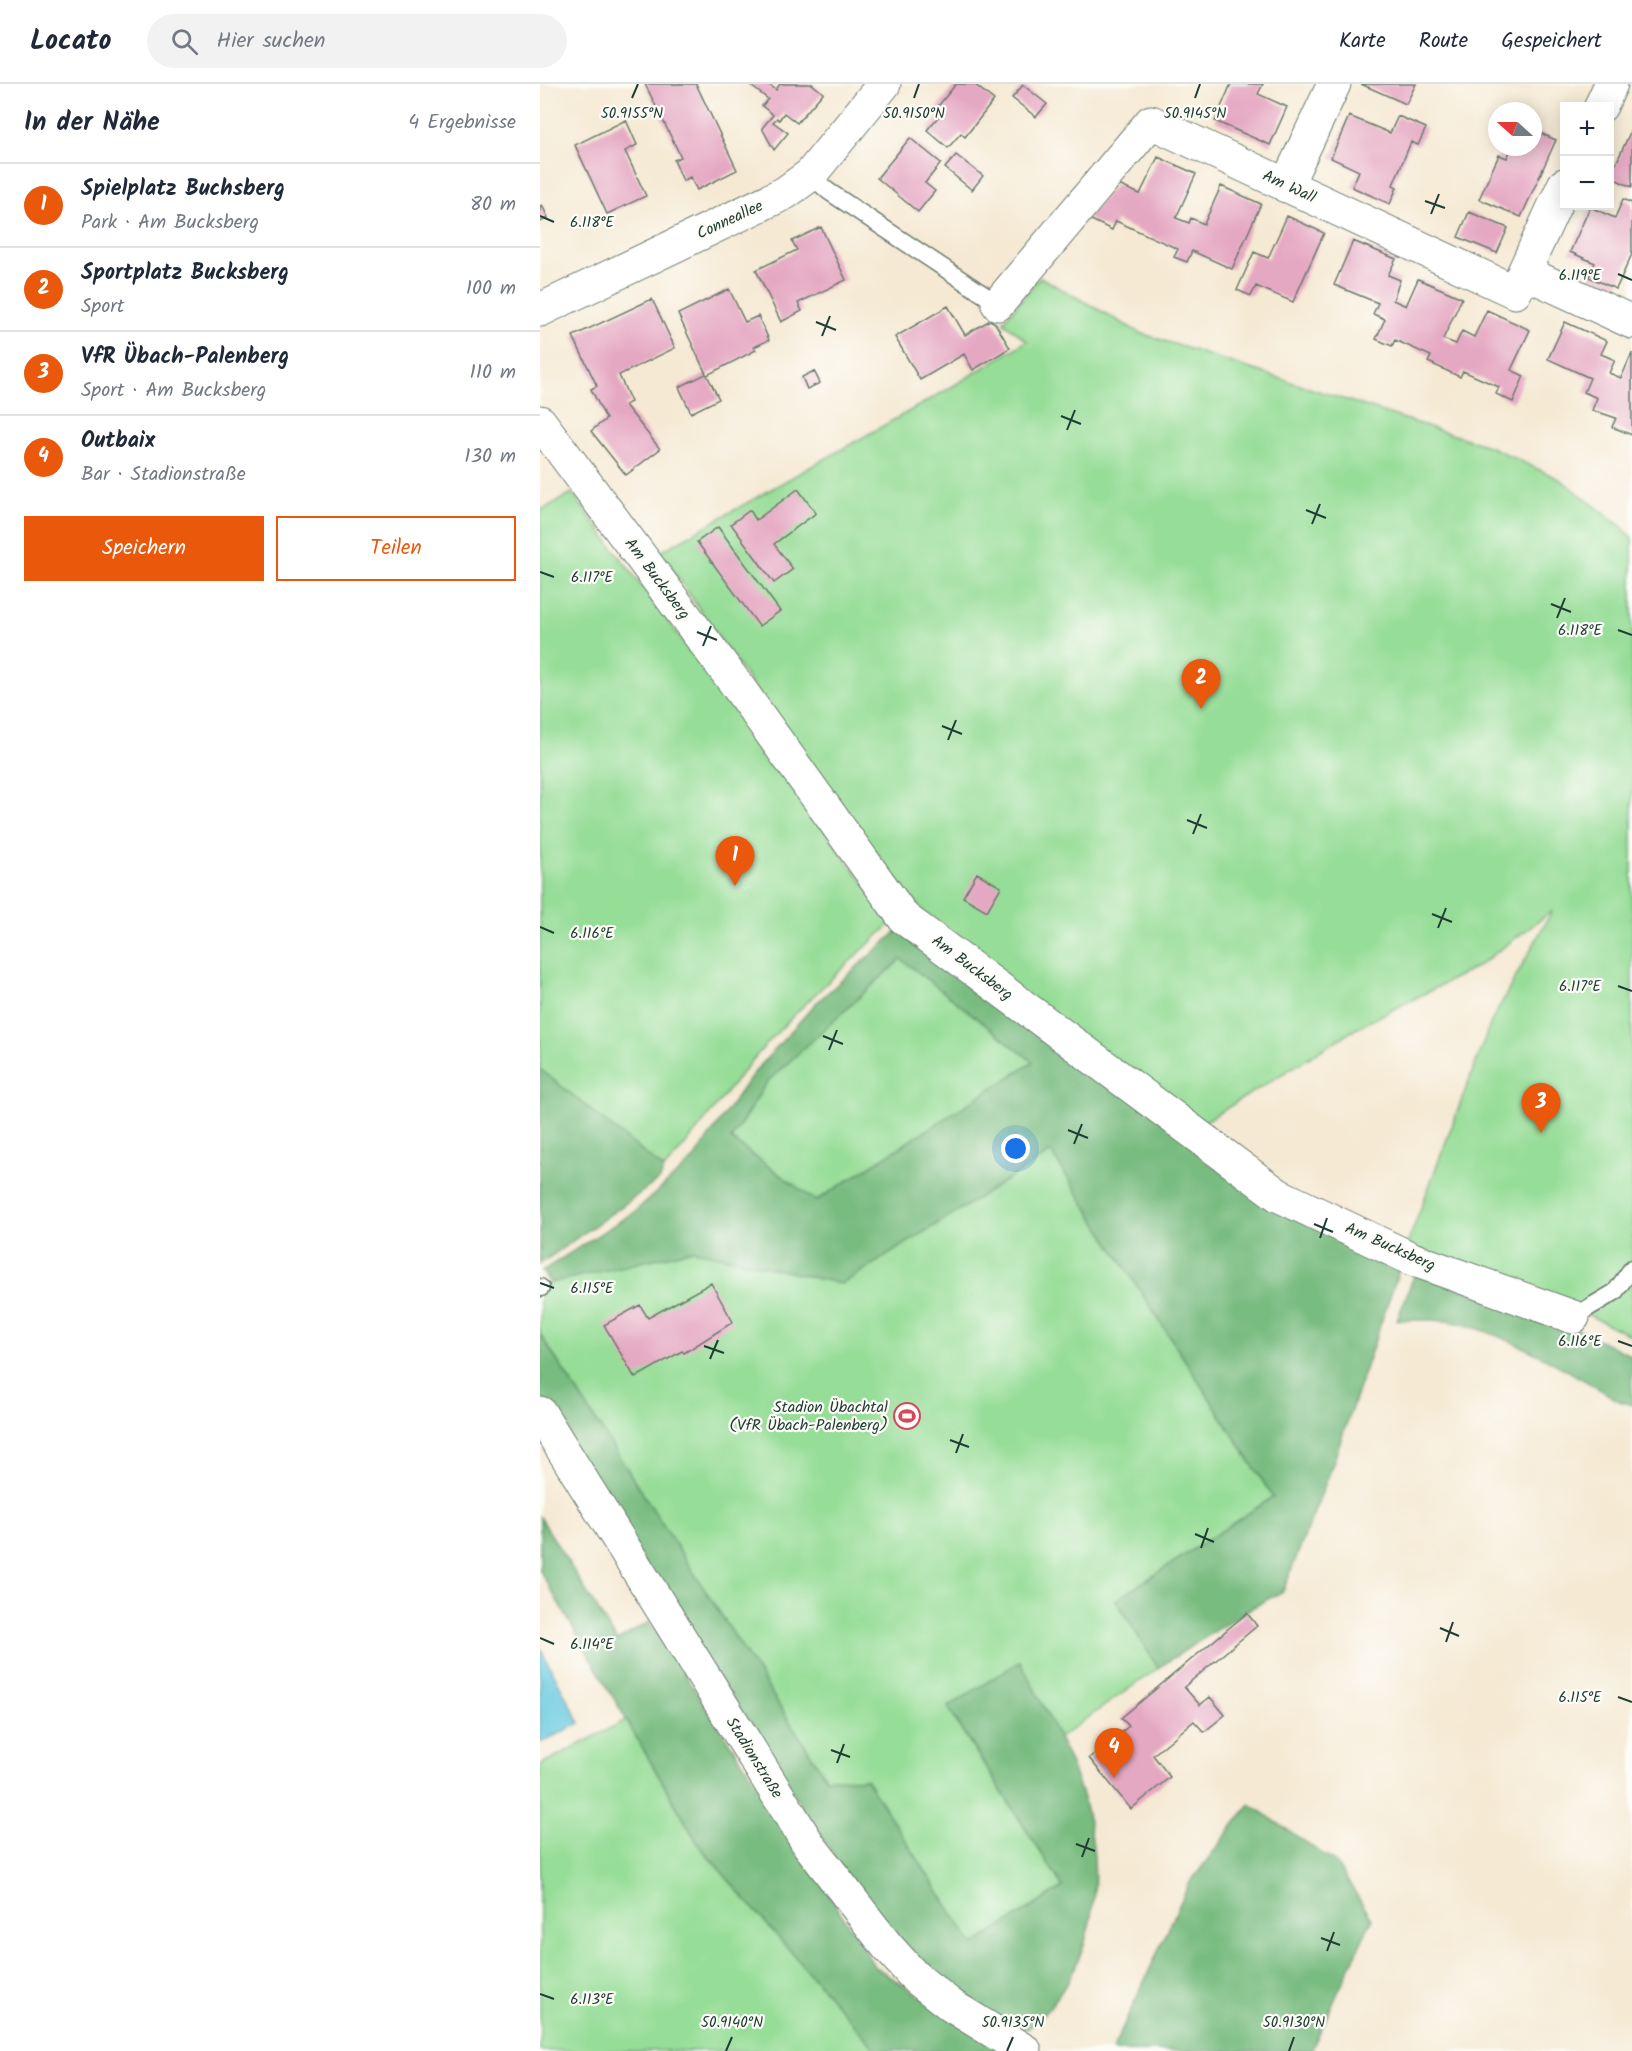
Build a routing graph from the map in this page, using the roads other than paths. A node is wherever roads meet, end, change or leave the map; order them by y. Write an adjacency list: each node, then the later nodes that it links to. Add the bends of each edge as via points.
1 (884, 84): 5 (street, Conneallee)
2 (1334, 84): 6 (street)
3 (1611, 84): 4 (street)
4 (1603, 102)
5 (810, 175): 9 (lane, via 828,191); 10 (street, Conneallee, via 785,193)
6 (1286, 186): 8 (street, Am Wall, via 1515,292); 9 (street, Am Wall, via 1151,122)
7 (1560, 194): 8 (street)
8 (1524, 272): 11 (street)
9 (999, 304)
10 (540, 310)
11 (1632, 322)
12 (540, 423): 14 (street, Am Bucksberg, via 736,684 904,918 1278,1195 1412,1259)
13 (1632, 1268): 14 (lane, via 1616,1292)
14 (1573, 1317)
15 (540, 1413): 16 (street, Stadionstraße, via 809,1845 915,1977 952,2006)
16 (1025, 2051)

